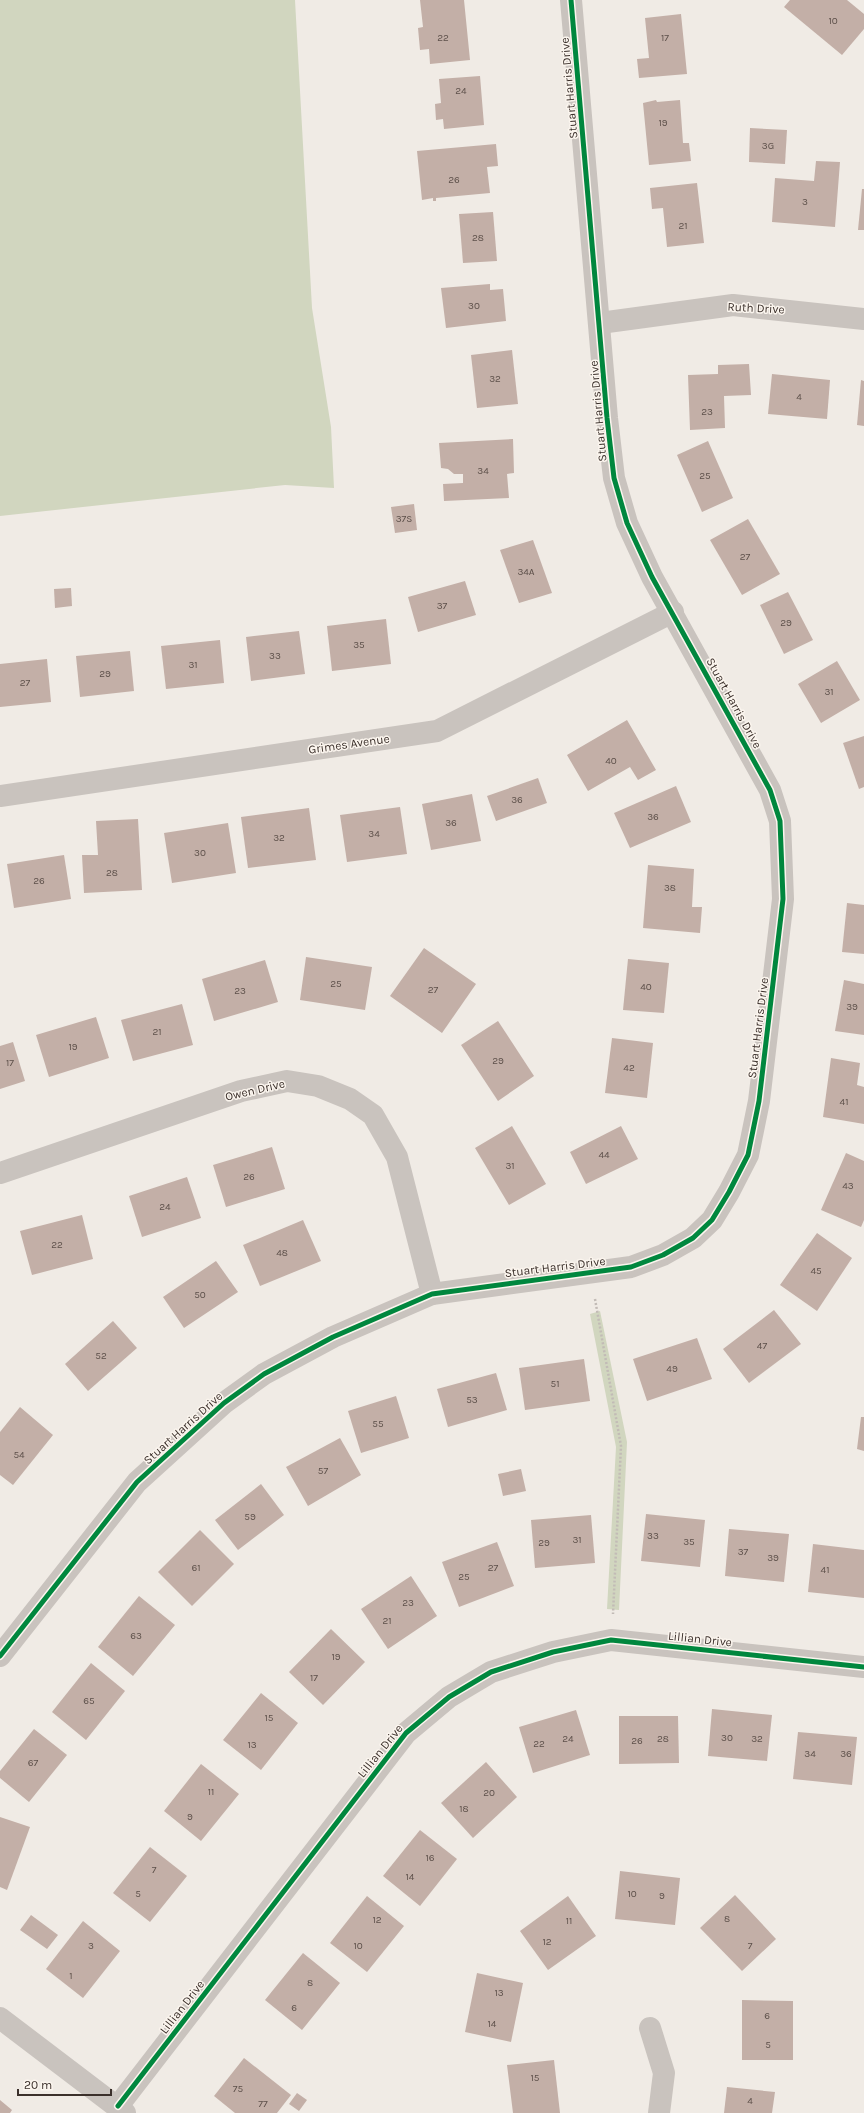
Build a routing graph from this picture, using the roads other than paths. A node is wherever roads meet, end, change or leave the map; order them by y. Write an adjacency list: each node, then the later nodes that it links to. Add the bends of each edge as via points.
1 (571, 0): 3 (street, Stuart Harris Drive)
2 (864, 318): 3 (street, Ruth Drive, via 733,305)
3 (600, 323): 4 (street, Stuart Harris Drive, via 614,478 628,523 652,577)
4 (672, 612): 5 (street, Grimes Avenue, via 437,731); 7 (street, Stuart Harris Drive, via 770,790 780,821 783,899 759,1101 748,1155 730,1192 712,1220 693,1238 663,1255 631,1267)
5 (0, 796)
6 (0, 1173): 7 (street, Owen Drive, via 241,1091 286,1081 318,1086 350,1099 373,1115 387,1138 397,1157)
7 (432, 1294): 8 (street, Stuart Harris Drive, via 333,1337 264,1374 224,1403 137,1482)
8 (0, 1656)
9 (864, 1667): 12 (street, Lillian Drive, via 611,1640 553,1652 491,1672 449,1697 406,1733)
10 (0, 2018): 12 (street)
11 (650, 2028): 13 (street, via 664,2074)
12 (121, 2110)
13 (659, 2113)

